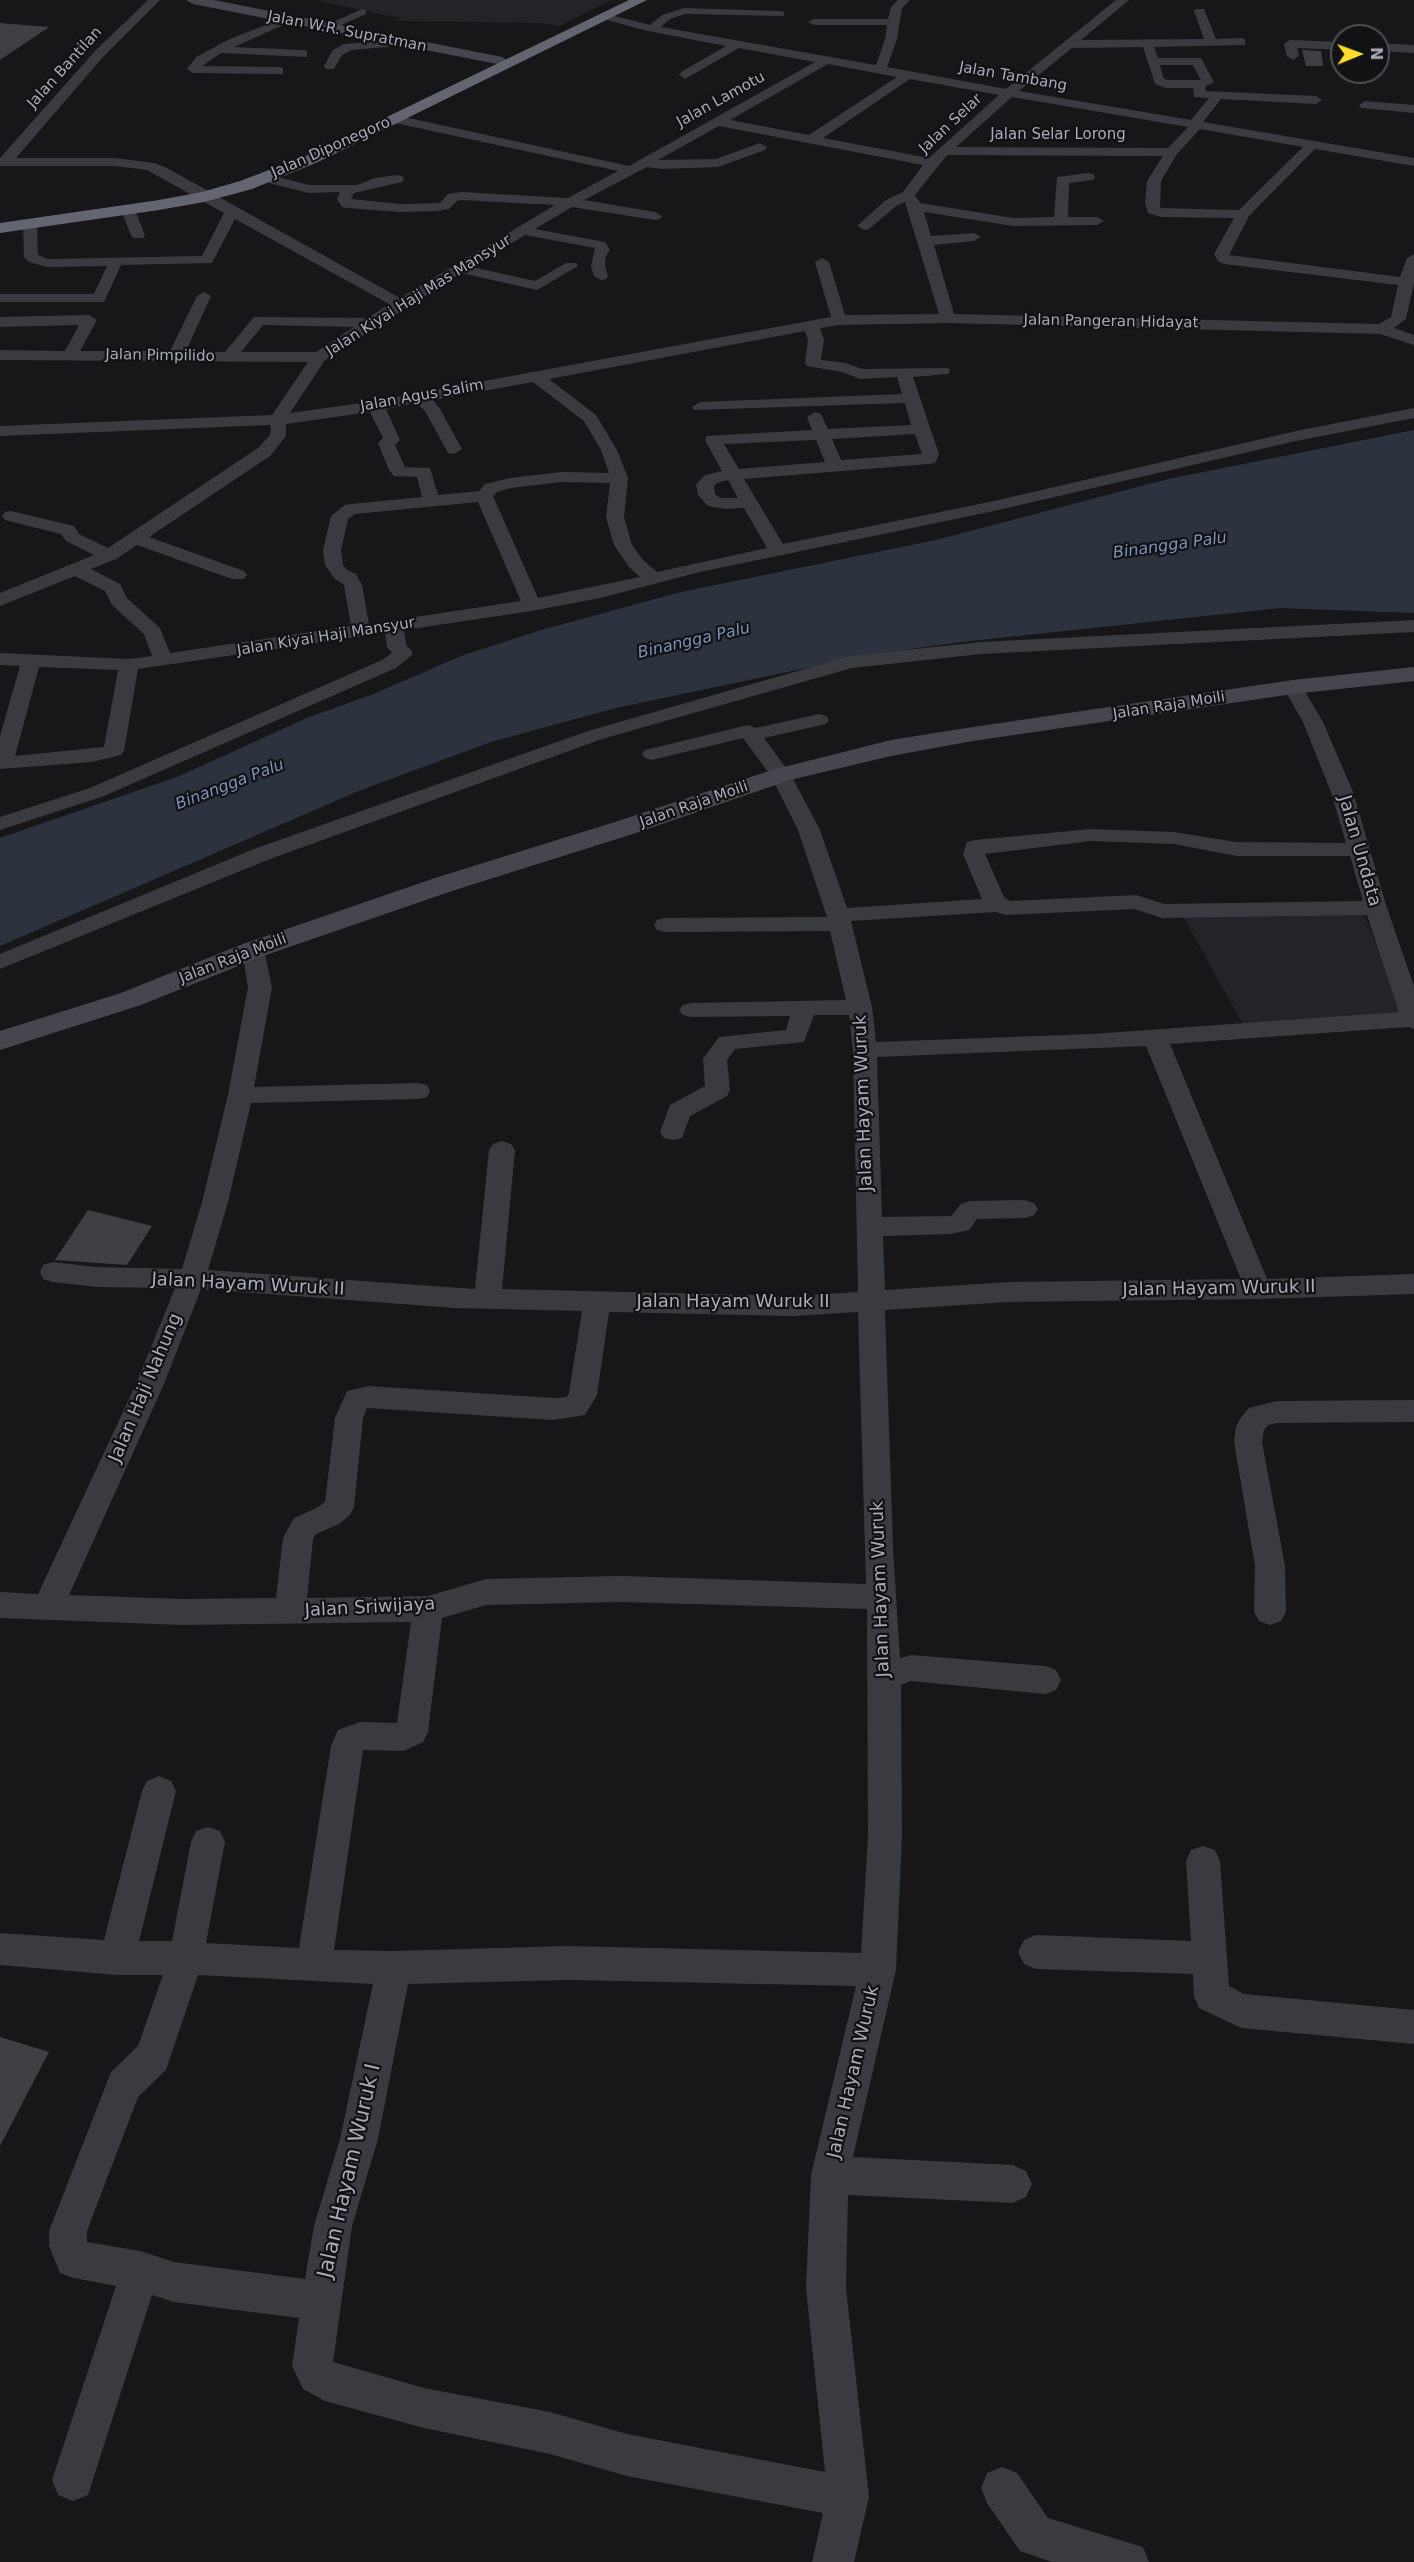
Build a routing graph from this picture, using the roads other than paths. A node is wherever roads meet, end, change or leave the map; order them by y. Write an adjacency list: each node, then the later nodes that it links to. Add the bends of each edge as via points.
1 (154, 0): 52 (street, Jalan Bantilan, via 99,54)
2 (193, 0): 11 (street, Jalan W.R. Supratman)
3 (627, 0): 29 (highway, Jalan Diponegoro)
4 (640, 0): 10 (highway, Jalan Diponegoro)
5 (904, 0): 13 (street, via 897,7)
6 (1123, 0): 22 (street, Jalan Selar)
7 (1200, 11): 18 (street)
8 (362, 12): 14 (street)
9 (780, 14): 15 (street, via 684,11 666,17)
10 (607, 17): 15 (street, Jalan Tambang); 44 (highway, Jalan Diponegoro)
11 (286, 20): 14 (street, Jalan W.R. Supratman); 26 (street)
12 (814, 22): 13 (street)
13 (893, 22): 32 (street)
14 (326, 28): 17 (street, Jalan W.R. Supratman)
15 (652, 29): 21 (street, Jalan Tambang)
16 (1288, 31): 23 (street, via 1291,50)
17 (390, 41): 29 (street, Jalan W.R. Supratman); 31 (street, via 348,47 337,53)
18 (1211, 41): 19 (street); 20 (street)
19 (1147, 42): 22 (street); 30 (street)
20 (1241, 42)
21 (738, 44): 28 (street, Jalan Tambang); 34 (street)
22 (1071, 44): 38 (street, Jalan Selar)
23 (1330, 47)
24 (1390, 47): 25 (street)
25 (1414, 48)
26 (220, 50): 27 (street); 33 (street, via 200,60 193,69)
27 (303, 54)
28 (827, 60): 32 (street, Jalan Tambang); 45 (street, Jalan Lamotu)
29 (501, 61): 60 (highway, Jalan Diponegoro, via 277,168)
30 (1153, 62): 36 (street, via 1159,81); 37 (street, via 1197,61 1208,82)
31 (330, 66)
32 (880, 70): 35 (street, Jalan Tambang)
33 (279, 71)
34 (686, 75)
35 (908, 75): 38 (street, Jalan Tambang); 47 (street)
36 (1166, 84): 37 (street); 39 (street)
37 (1200, 84): 41 (street, via 1198,94)
38 (1009, 93): 46 (street, Jalan Tambang, via 1137,110); 50 (street, Jalan Selar)
39 (1154, 94)
40 (1215, 99): 46 (street)
41 (1316, 99)
42 (1365, 105): 43 (street)
43 (1414, 109)
44 (395, 119): 55 (street); 57 (highway, Jalan Diponegoro)
45 (716, 121): 47 (street); 55 (street, Jalan Lamotu)
46 (1197, 125): 48 (street, Jalan Tambang); 51 (street)
47 (811, 140): 54 (street)
48 (1313, 144): 53 (street, Jalan Tambang); 65 (street)
49 (760, 147): 55 (street, via 718,163)
50 (944, 151): 51 (street, Jalan Selar Lorong); 54 (street, Jalan Selar)
51 (1172, 152): 65 (street, via 1154,181 1153,210)
52 (2, 162): 60 (street, via 134,163 162,171)
53 (1414, 162)
54 (932, 163): 61 (street, Jalan Selar)
55 (637, 166): 62 (street, Jalan Kiyai Haji Mas Mansyur)
56 (1088, 177): 68 (street, via 1062,180)
57 (266, 178): 59 (street, via 309,189); 60 (highway, Jalan Diponegoro)
58 (396, 180): 59 (street)
59 (349, 188): 62 (street, via 344,199 347,204 387,207 442,206 461,196)
60 (200, 195): 63 (highway, Jalan Diponegoro); 64 (street); 69 (highway, Jalan Diponegoro)
61 (911, 200): 68 (street, via 998,220); 71 (street, via 891,202); 76 (street)
62 (570, 202): 66 (street); 73 (street, Jalan Kiyai Haji Mas Mansyur)
63 (128, 210): 70 (highway, Jalan Diponegoro); 74 (street)
64 (231, 212): 78 (street, via 207,260); 87 (street)
65 (1244, 214): 83 (street, via 1222,258)
66 (655, 216)
67 (1097, 221): 68 (street)
68 (1061, 222)
69 (0, 223)
70 (30, 224): 72 (highway, Jalan Diponegoro); 78 (street, via 34,260)
71 (864, 226)
72 (0, 228)
73 (525, 231): 81 (street, Jalan Kiyai Haji Mas Mansyur); 82 (street, via 600,245)
74 (138, 235)
75 (974, 237): 76 (street)
76 (925, 241): 88 (street)
77 (1414, 258): 83 (street)
78 (116, 261): 86 (street)
79 (822, 262): 90 (street)
80 (571, 266): 81 (street, via 537,286)
81 (457, 268): 87 (street, Jalan Kiyai Haji Mas Mansyur)
82 (601, 276)
83 (1407, 282): 94 (street, via 1398,319)
84 (204, 296): 98 (street)
85 (0, 298): 86 (street)
86 (99, 298): 89 (street)
87 (400, 304): 92 (street, Jalan Kiyai Haji Mas Mansyur)
88 (948, 318): 90 (street, Jalan Pangeran Hidayat); 94 (street, Jalan Pangeran Hidayat)
89 (89, 320): 91 (street); 97 (street)
90 (839, 320): 93 (street, Jalan Agus Salim)
91 (0, 322)
92 (375, 322): 99 (street, via 259,320); 100 (street, Jalan Kiyai Haji Mas Mansyur)
93 (811, 324): 102 (street, via 816,340 813,363 856,373); 103 (street, Jalan Agus Salim)
94 (1382, 329): 95 (street, Jalan Pangeran Hidayat)
95 (1414, 340)
96 (0, 355): 97 (street, Jalan Pimpilido)
97 (70, 355): 98 (street, Jalan Pimpilido)
98 (176, 356): 99 (street, Jalan Pimpilido)
99 (230, 357): 100 (street, Jalan Pimpilido)
100 (320, 357): 110 (street, Jalan Kiyai Haji Mas Mansyur)
101 (942, 371): 102 (street)
102 (904, 374): 105 (street)
103 (534, 375): 104 (street, Jalan Agus Salim); 117 (street, via 590,418 609,450)
104 (420, 397): 107 (street, Jalan Agus Salim); 114 (street, via 432,409)
105 (911, 398): 106 (street); 111 (street)
106 (809, 402): 108 (street); 113 (street)
107 (376, 406): 110 (street, Jalan Agus Salim); 119 (street, via 392,440 386,443 398,470 424,472)
108 (700, 407)
109 (1414, 413): 123 (street, Jalan Kiyai Haji Mansyur)
110 (277, 420): 112 (street, Jalan Agus Salim); 122 (street, Jalan Kiyai Haji Mas Mansyur, via 278,436 264,452)
111 (921, 429): 113 (street); 115 (street, via 931,454 928,459)
112 (0, 431)
113 (822, 433): 115 (street); 116 (street, via 714,439 713,444)
114 (454, 449)
115 (835, 466): 116 (street)
116 (731, 474): 120 (street); 120 (street, via 709,480 705,485 707,495 721,504)
117 (619, 478): 118 (street, via 574,477 510,483 491,488); 127 (street, via 615,517 623,545)
118 (484, 496): 119 (street); 129 (street)
119 (431, 500): 132 (street, via 351,509 340,516 332,550 334,565 353,585)
120 (748, 503): 123 (street)
121 (11, 516): 124 (street, via 68,530 85,545)
122 (134, 541): 124 (street, Jalan Kiyai Haji Mas Mansyur); 126 (street)
123 (778, 551): 127 (street, Jalan Kiyai Haji Mansyur)
124 (112, 554): 125 (street, Jalan Kiyai Haji Mas Mansyur)
125 (76, 569): 128 (street, Jalan Kiyai Haji Mas Mansyur); 134 (street, via 113,588 118,601 153,632)
126 (238, 575)
127 (652, 578): 129 (street, Jalan Kiyai Haji Mansyur)
128 (0, 600)
129 (532, 605): 131 (street, Jalan Kiyai Haji Mansyur)
130 (1414, 626): 151 (street, via 981,648 850,662 595,735 262,855)
131 (394, 627): 132 (street, Jalan Kiyai Haji Mansyur); 144 (street, via 397,647 402,651 399,659 97,792)
132 (361, 631): 134 (street, Jalan Kiyai Haji Mansyur)
133 (0, 659): 135 (street, Jalan Kiyai Haji Mansyur)
134 (163, 661): 136 (street, Jalan Kiyai Haji Mansyur)
135 (31, 662): 136 (street, Jalan Kiyai Haji Mansyur); 142 (street)
136 (129, 665): 142 (street, via 114,751)
137 (1414, 674): 138 (street, Jalan Raja Moili)
138 (1293, 687): 143 (street, Jalan Raja Moili, via 930,741); 145 (street, Jalan Undata, via 1329,759)
139 (819, 720): 140 (street)
140 (751, 735): 141 (street, via 748,731); 143 (street, Jalan Hayam Wuruk)
141 (652, 754)
142 (2, 762)
143 (781, 775): 148 (street, Jalan Hayam Wuruk, via 809,830); 150 (street, Jalan Raja Moili)
144 (0, 825)
145 (1358, 850): 146 (street, via 1236,849 1125,834 975,847 974,854); 147 (street, Jalan Undata)
146 (999, 905): 147 (street, via 1019,908 1136,902 1162,911); 148 (street)
147 (1376, 908): 155 (street, Jalan Undata)
148 (839, 920): 149 (street); 152 (street, Jalan Hayam Wuruk)
149 (665, 925)
150 (253, 950): 157 (street, Jalan Raja Moili, via 131,999); 160 (street, Jalan Haji Nahung, via 260,987)
151 (0, 962)
152 (860, 1007): 153 (street); 158 (street, Jalan Hayam Wuruk)
153 (804, 1008): 154 (street); 161 (street, via 796,1037 728,1042 715,1059 718,1090 679,1111)
154 (691, 1010)
155 (1414, 1020): 156 (street)
156 (1155, 1038): 158 (street); 168 (street)
157 (0, 1041)
158 (865, 1050): 164 (street, Jalan Hayam Wuruk)
159 (418, 1090): 160 (street)
160 (240, 1095): 166 (street, Jalan Haji Nahung)
161 (673, 1132)
162 (502, 1150): 169 (street)
163 (1025, 1209): 164 (street, via 969,1210 960,1223 951,1225)
164 (868, 1227): 171 (street, Jalan Hayam Wuruk)
165 (53, 1272): 166 (street, Jalan Hayam Wuruk II)
166 (192, 1280): 169 (street, Jalan Hayam Wuruk II); 175 (street, Jalan Haji Nahung, via 150,1384)
167 (1414, 1284): 168 (street, Jalan Hayam Wuruk II)
168 (1258, 1289): 171 (street, Jalan Hayam Wuruk II, via 1008,1292)
169 (488, 1299): 170 (street, Jalan Hayam Wuruk II)
170 (597, 1300): 171 (street, Jalan Hayam Wuruk II, via 792,1306); 177 (street, via 583,1395 575,1407 553,1409 369,1396 357,1399 349,1418 339,1507 305,1526 298,1538)
171 (873, 1301): 173 (street, Jalan Hayam Wuruk)
172 (1414, 1411): 178 (street, via 1277,1412 1259,1416 1250,1427 1248,1442 1270,1566)
173 (882, 1597): 176 (street, Jalan Sriwijaya, via 529,1590 486,1592); 179 (street, Jalan Hayam Wuruk)
174 (0, 1605): 175 (street, Jalan Sriwijaya)
175 (48, 1606): 177 (street, Jalan Sriwijaya)
176 (428, 1609): 177 (street, Jalan Sriwijaya); 189 (street, via 412,1731 404,1737 360,1736 347,1746)
177 (290, 1612)
178 (1270, 1612)
179 (885, 1676): 180 (street, via 911,1668); 191 (street, Jalan Hayam Wuruk, via 885,1836)
180 (1045, 1680)
181 (159, 1791): 186 (street)
182 (208, 1842): 187 (street)
183 (1203, 1861): 188 (street)
184 (0, 1949): 186 (street)
185 (1036, 1952): 188 (street)
186 (117, 1958): 187 (street)
187 (186, 1958): 189 (street); 195 (street, Jalan Hayam Wuruk I, via 153,2057 124,2085 68,2231 68,2246 74,2259)
188 (1210, 1958): 192 (street, via 1212,1996 1240,2011)
189 (314, 1966): 190 (street)
190 (394, 1968): 191 (street, via 568,1963); 196 (street, Jalan Hayam Wuruk I, via 359,2139 333,2226)
191 (878, 1970): 193 (street, Jalan Hayam Wuruk)
192 (1414, 2027)
193 (830, 2175): 194 (street); 199 (street, Jalan Hayam Wuruk, via 826,2288)
194 (1013, 2184)
195 (140, 2271): 196 (street, Jalan Hayam Wuruk I, via 174,2282); 197 (street)
196 (321, 2301): 199 (street, via 312,2366 325,2381 405,2404 550,2433 627,2455)
197 (73, 2480)
198 (1002, 2488): 201 (street, via 1035,2536)
199 (848, 2497): 200 (street, Jalan Hayam Wuruk)
200 (832, 2562)
201 (1128, 2562)

